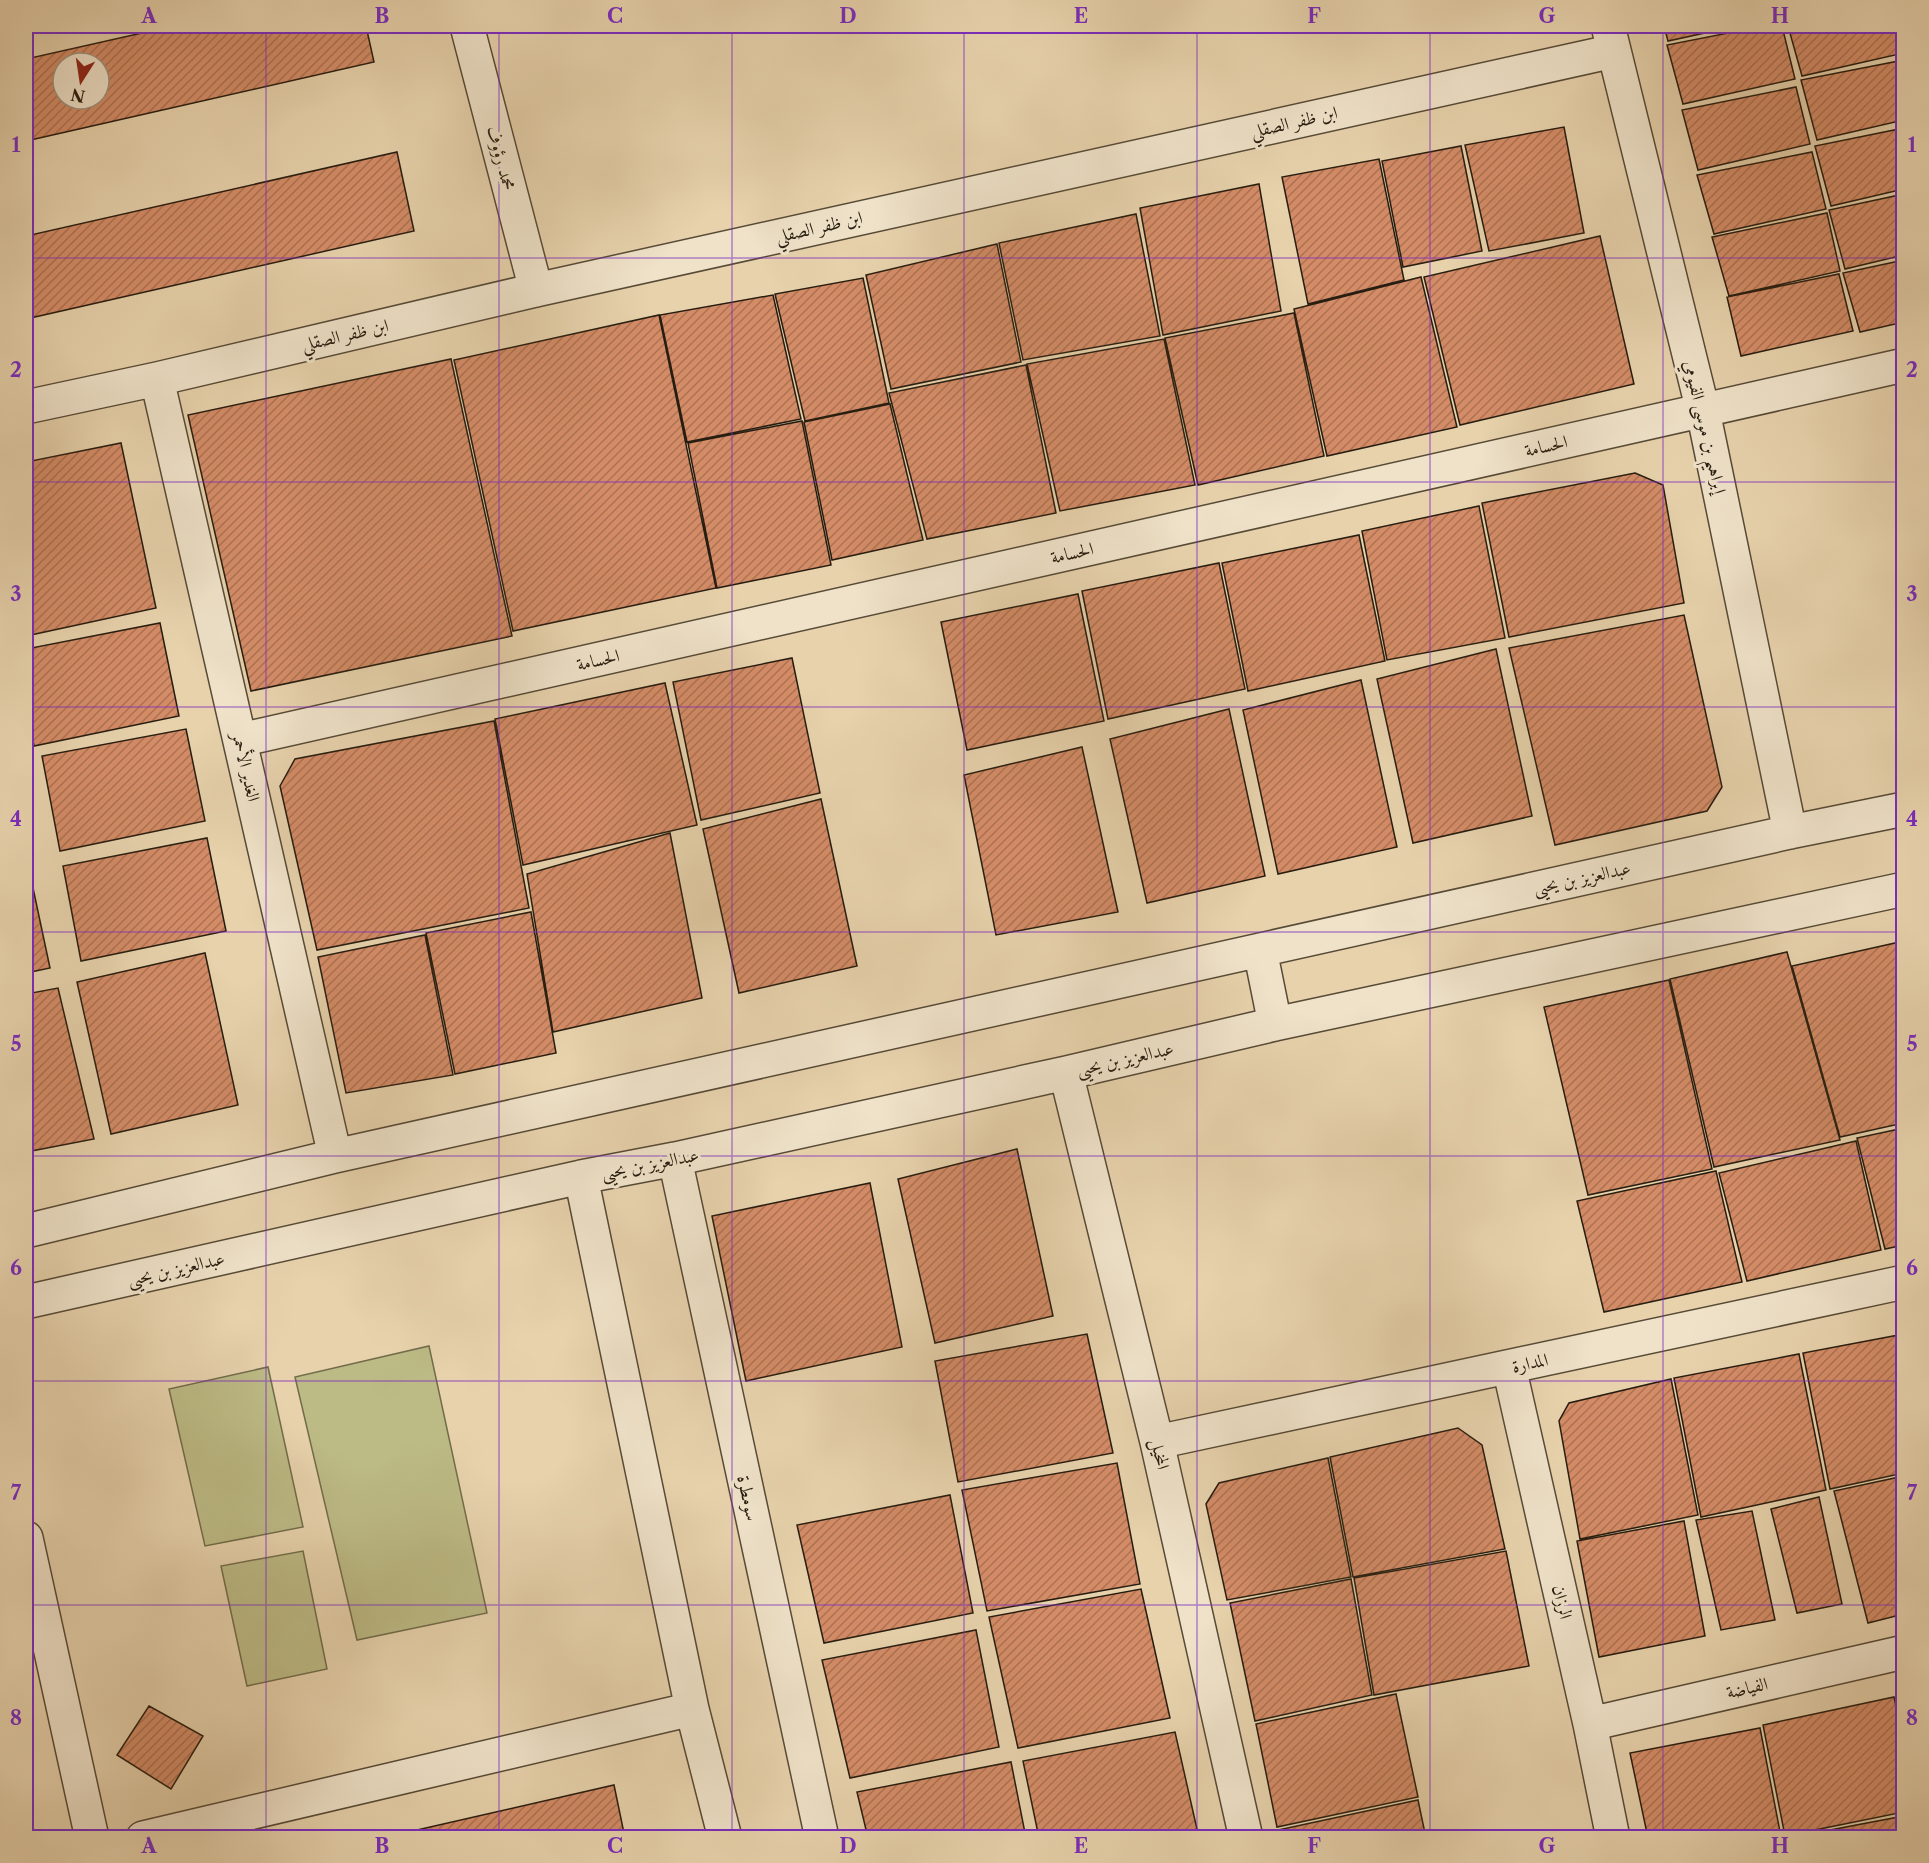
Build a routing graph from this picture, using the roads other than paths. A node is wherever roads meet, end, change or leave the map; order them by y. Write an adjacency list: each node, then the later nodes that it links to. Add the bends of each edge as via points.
1 (467, 26): 3 (street, محمد رؤوف)
2 (1611, 38): 3 (street, ابن ظفر الصقلي); 7 (street, إبراهيم بن موسى الفيومي)
3 (536, 290): 5 (street, ابن ظفر الصقلي)
4 (1904, 365): 7 (street, الحسامة)
5 (157, 379): 6 (street, ابن ظفر الصقلي); 8 (street, الغدير الأحمر)
6 (26, 407)
7 (1703, 411): 8 (street, الحسامة); 10 (street, إبراهيم بن موسى الفيومي)
8 (240, 740): 15 (street, الغدير الأحمر)
9 (1904, 809): 10 (street, عبدالعزيز بن يحيى)
10 (1790, 832): 12 (street, عبدالعزيز بن يحيى)
11 (1904, 889): 13 (street, عبدالعزيز بن يحيى)
12 (1260, 950): 13 (street); 15 (street, عبدالعزيز بن يحيى)
13 (1275, 1024): 14 (street, عبدالعزيز بن يحيى)
14 (1066, 1073): 16 (street, عبدالعزيز بن يحيى); 22 (street, المخيل)
15 (336, 1156): 18 (street, عبدالعزيز بن يحيى)
16 (675, 1159): 17 (street, عبدالعزيز بن يحيى); 30 (street, سومطرة)
17 (581, 1177): 20 (street, عبدالعزيز بن يحيى); 25 (street)
18 (26, 1231)
19 (1904, 1282): 21 (street, المدارة)
20 (26, 1302)
21 (1509, 1367): 22 (street, المدارة); 26 (street, الرزان)
22 (1157, 1442): 31 (street, المخيل)
23 (26, 1538): 27 (street)
24 (1904, 1652): 26 (street, الفياضة)
25 (692, 1709): 28 (street); 29 (street)
26 (1590, 1724): 32 (street, الرزان)
27 (92, 1838)
28 (143, 1838)
29 (724, 1838)
30 (822, 1838)
31 (1246, 1838)
32 (1613, 1838)

